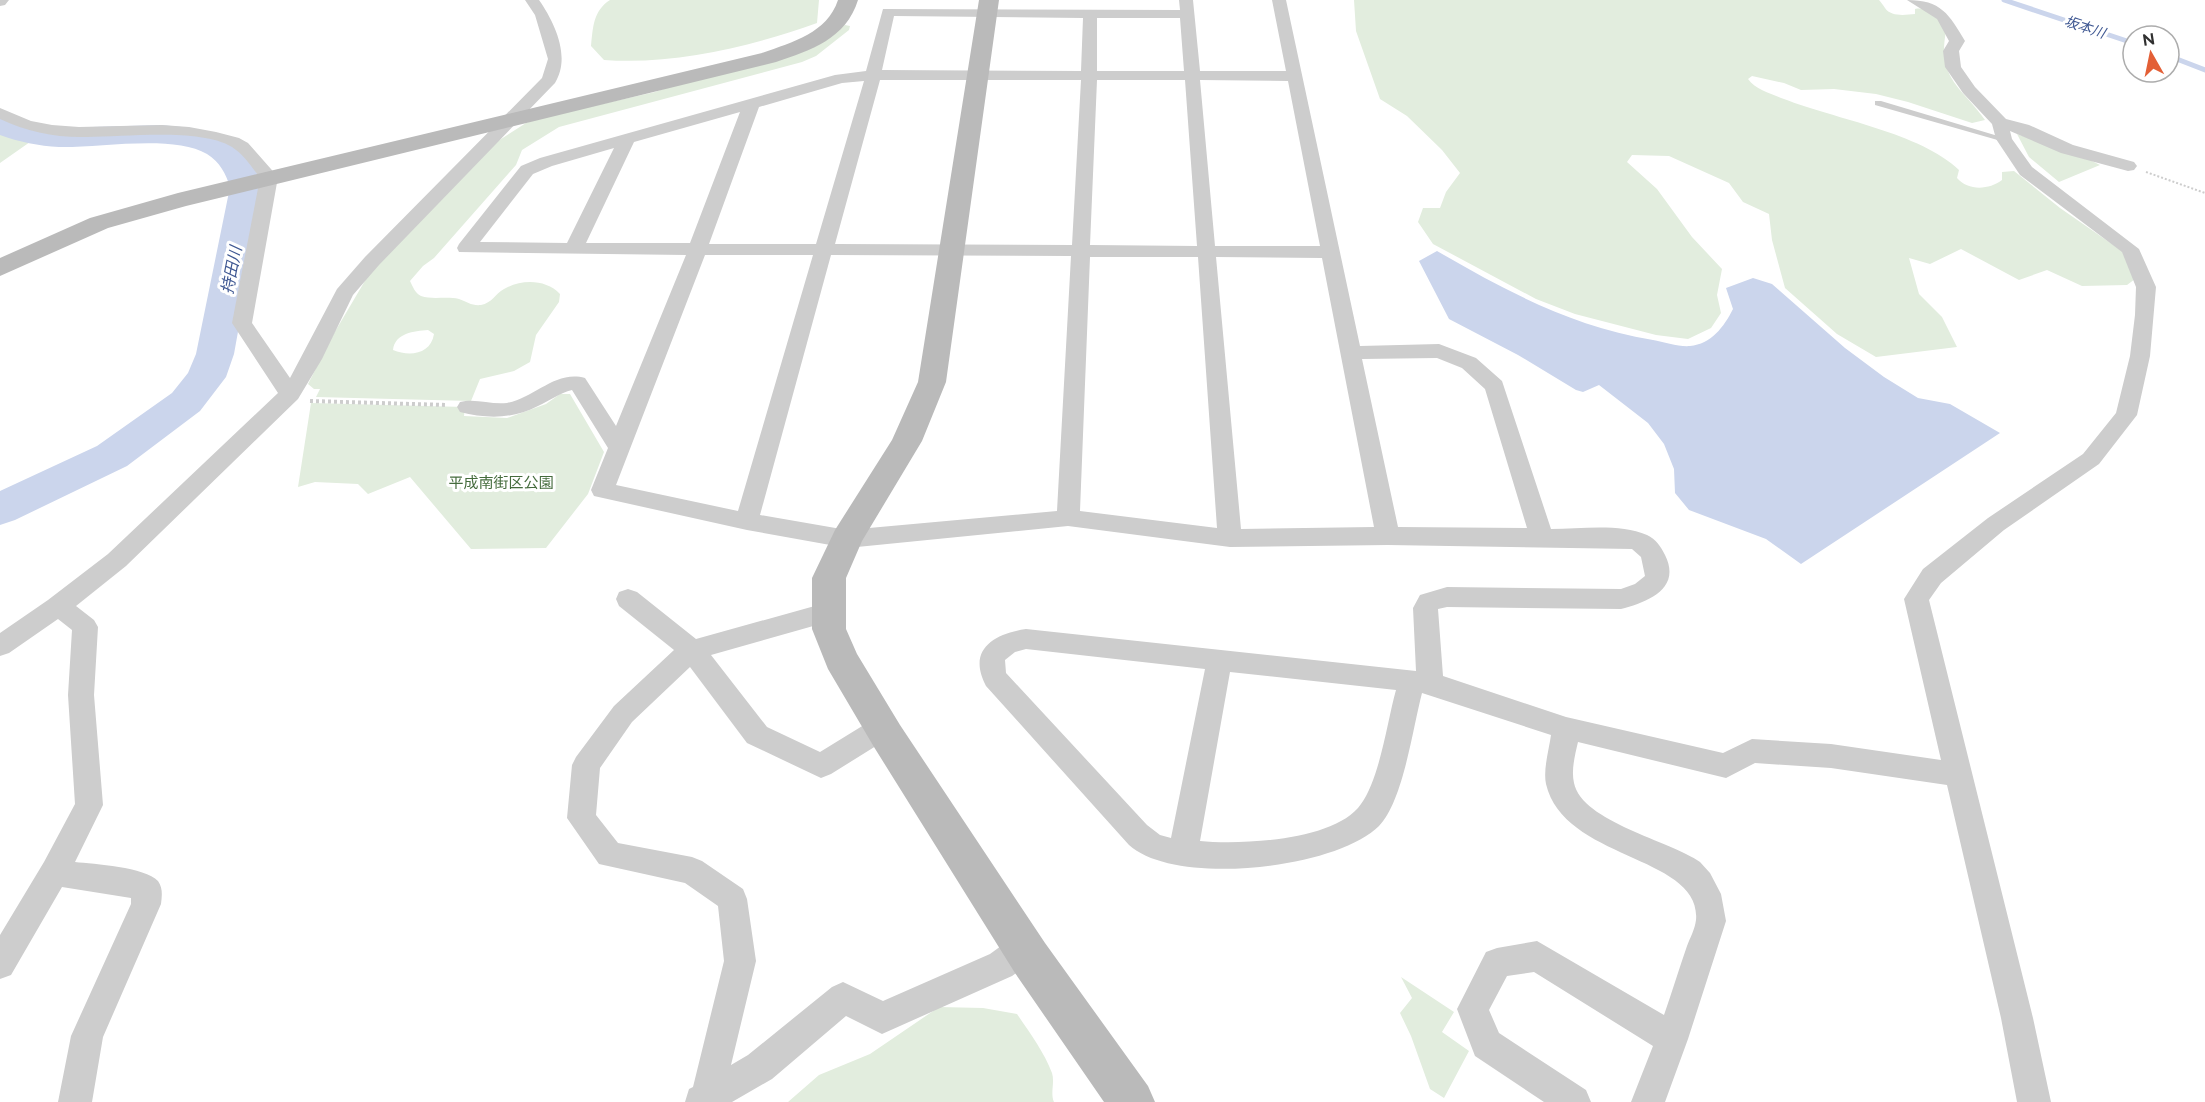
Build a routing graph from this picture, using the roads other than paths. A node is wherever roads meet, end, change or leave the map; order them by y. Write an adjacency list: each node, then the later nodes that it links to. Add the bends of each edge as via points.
1 (532, 0): 16 (street, via 542,15 556,59 549,80)
2 (848, 0): 16 (street, via 836,25 814,40 769,58)
3 (1279, 0): 11 (street)
4 (1914, 0): 17 (street, via 1943,16 1957,41 1951,51 1953,67)
5 (988, 6): 7 (street); 8 (street, via 888,12); 9 (street)
6 (1187, 7): 7 (street); 12 (street)
7 (1090, 15): 10 (street)
8 (873, 75): 9 (street); 14 (street, via 841,78); 23 (street)
9 (976, 76): 10 (street); 26 (street)
10 (1089, 76): 12 (street); 24 (street)
11 (1295, 76): 12 (street); 27 (street)
12 (1192, 77): 25 (street)
13 (1878, 104): 17 (lane)
14 (752, 105): 18 (street); 22 (street)
15 (0, 113): 20 (street, via 30,128 73,133 153,129 200,132 238,144)
16 (513, 120): 20 (street); 30 (street, via 344,293)
17 (2002, 131): 19 (street, via 2023,129 2067,149); 48 (street, via 2026,171 2130,249 2146,287 2145,315 2126,415 2091,459 1996,524 1932,576 1916,599)
18 (627, 140): 21 (street); 21 (street, via 527,170 466,248)
19 (2128, 166)
20 (264, 179): 28 (street, via 99,223); 30 (street, via 242,323)
21 (574, 248): 22 (street)
22 (697, 250): 23 (street); 32 (street)
23 (823, 250): 26 (street); 34 (street)
24 (1079, 251): 25 (street); 26 (street); 33 (street)
25 (1206, 251): 27 (street); 37 (street)
26 (951, 252): 36 (street, via 932,382 907,441)
27 (1330, 252): 29 (street)
28 (0, 268)
29 (1350, 353): 35 (street); 38 (street, via 1439,351 1469,363 1495,386)
30 (290, 394): 40 (street, via 117,560)
31 (468, 407): 32 (street, via 507,410 540,399 560,385 578,383)
32 (619, 448): 34 (street, via 602,490)
33 (1068, 518): 36 (street); 37 (street)
34 (747, 521): 36 (street)
35 (1388, 536): 37 (street); 38 (street)
36 (847, 538): 41 (street, via 829,578)
37 (1230, 538)
38 (1542, 538): 45 (street, via 1639,540 1651,550 1658,577 1644,591 1621,599 1437,598 1425,608)
39 (628, 599): 43 (street)
40 (57, 607): 42 (street); 50 (street, via 74,615 85,627 81,695 88,805)
41 (830, 612): 43 (street); 46 (street, via 829,629 841,659)
42 (0, 646)
43 (692, 650): 46 (street, via 757,735 821,766); 54 (street, via 623,714 586,765 582,818 609,855 692,871 732,899 740,961)
44 (1220, 661): 45 (street); 49 (street); 49 (street, via 1026,639 1011,642 992,658 995,678 1137,834 1155,847)
45 (1420, 682): 47 (street); 49 (street, via 1381,797 1359,828 1272,853 1209,857)
46 (882, 728): 51 (street)
47 (1566, 728): 48 (street, via 1726,766 1752,751 1831,756); 53 (street, via 1559,782 1573,808 1593,824 1689,870 1707,896 1711,921)
48 (1957, 774): 59 (street)
49 (1183, 853)
50 (54, 872): 52 (street); 55 (street, via 138,885 147,891 146,904 87,1036)
51 (1023, 949): 54 (street, via 1001,964 882,1018 843,998 760,1066); 56 (street)
52 (0, 964)
53 (1672, 1039): 57 (street, via 1536,956 1497,963 1473,1009 1487,1044); 58 (street)
54 (703, 1100)
55 (75, 1102)
56 (1132, 1102)
57 (1574, 1102)
58 (1648, 1102)
59 (2034, 1102)

